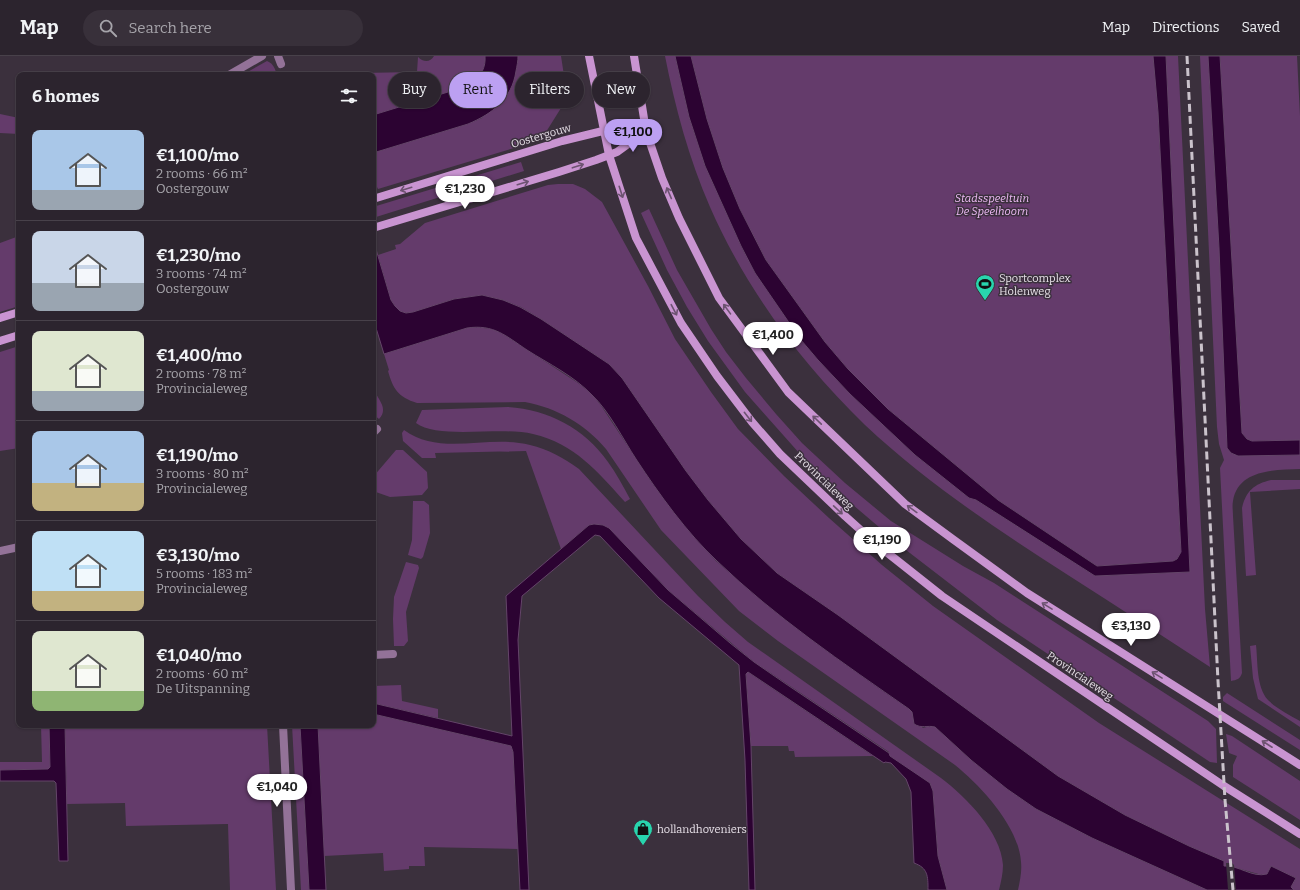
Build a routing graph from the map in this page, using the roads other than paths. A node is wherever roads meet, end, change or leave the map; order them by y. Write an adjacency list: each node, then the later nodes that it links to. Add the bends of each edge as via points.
1 (262, 56): 4 (street)
2 (589, 56): 5 (main road, Provincialeweg)
3 (634, 56): 6 (main road)
4 (234, 72)
5 (604, 131): 6 (main road, Oostergouw); 7 (main road, Provincialeweg); 8 (main road, Oostergouw, one-way to 8, via 562,141)
6 (646, 131): 7 (main road); 19 (main road, one-way to 6, via 1027,593 960,545 905,504 788,392 719,298 662,178)
7 (609, 155): 9 (main road, one-way to 7); 20 (main road, Provincialeweg, one-way to 20, via 636,238 681,323 752,422 800,473 875,543 942,596 1218,782)
8 (376, 198)
9 (376, 227)
10 (16, 313): 11 (main road)
11 (0, 318)
12 (16, 336): 13 (main road)
13 (0, 341)
14 (16, 548): 15 (street)
15 (0, 551)
16 (393, 654): 17 (street)
17 (376, 655)
18 (283, 728): 21 (street)
19 (1300, 765)
20 (1300, 834)
21 (291, 890)

